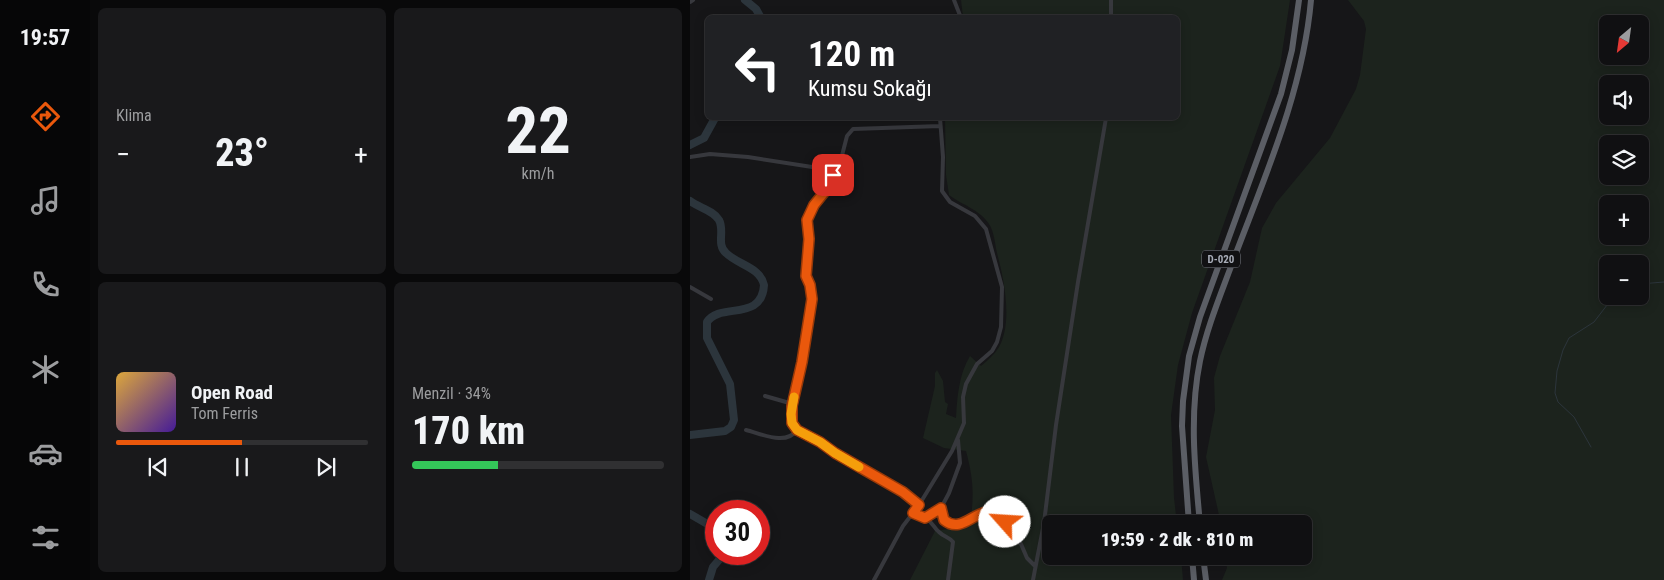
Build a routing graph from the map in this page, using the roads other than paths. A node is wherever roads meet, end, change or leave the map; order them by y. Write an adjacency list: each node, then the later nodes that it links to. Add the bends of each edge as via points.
1 (954, 0): 5 (street)
2 (1111, 0): 6 (street)
3 (1299, 0): 22 (highway, D-020, via 1292,50 1280,99 1196,327 1189,356 1182,418)
4 (1310, 0): 23 (highway, D-020, via 1301,61 1290,105 1214,311 1200,361 1193,424)
5 (960, 15)
6 (1111, 15)
7 (940, 120): 9 (street)
8 (1106, 120): 27 (street, via 1076,291 1044,523)
9 (940, 126): 11 (street, via 852,129 847,136 840,167); 18 (street, via 942,191 950,202 975,216 986,229 1002,288 1001,327 997,342 992,352 977,364 966,384 964,423)
10 (690, 157): 11 (street, via 710,154 748,157)
11 (834, 171): 15 (street, via 831,184 807,220 806,276 812,299)
12 (690, 287): 13 (street)
13 (711, 299)
14 (765, 396): 15 (street)
15 (793, 404): 17 (street, via 792,423)
16 (746, 430): 17 (street, via 783,439 794,435)
17 (797, 430): 19 (street, via 903,492)
18 (959, 436): 19 (street); 20 (street, via 960,463)
19 (919, 505): 21 (street)
20 (941, 508): 24 (street); 27 (street, via 944,520 952,525 987,512 999,516)
21 (913, 513): 24 (street); 28 (street)
22 (1188, 515)
23 (1199, 515)
24 (925, 518): 29 (street, via 953,542)
25 (1193, 565): 31 (highway)
26 (1205, 565): 32 (highway)
27 (1035, 566): 30 (street)
28 (874, 580)
29 (948, 580)
30 (1033, 580)
31 (1194, 580)
32 (1206, 580)

